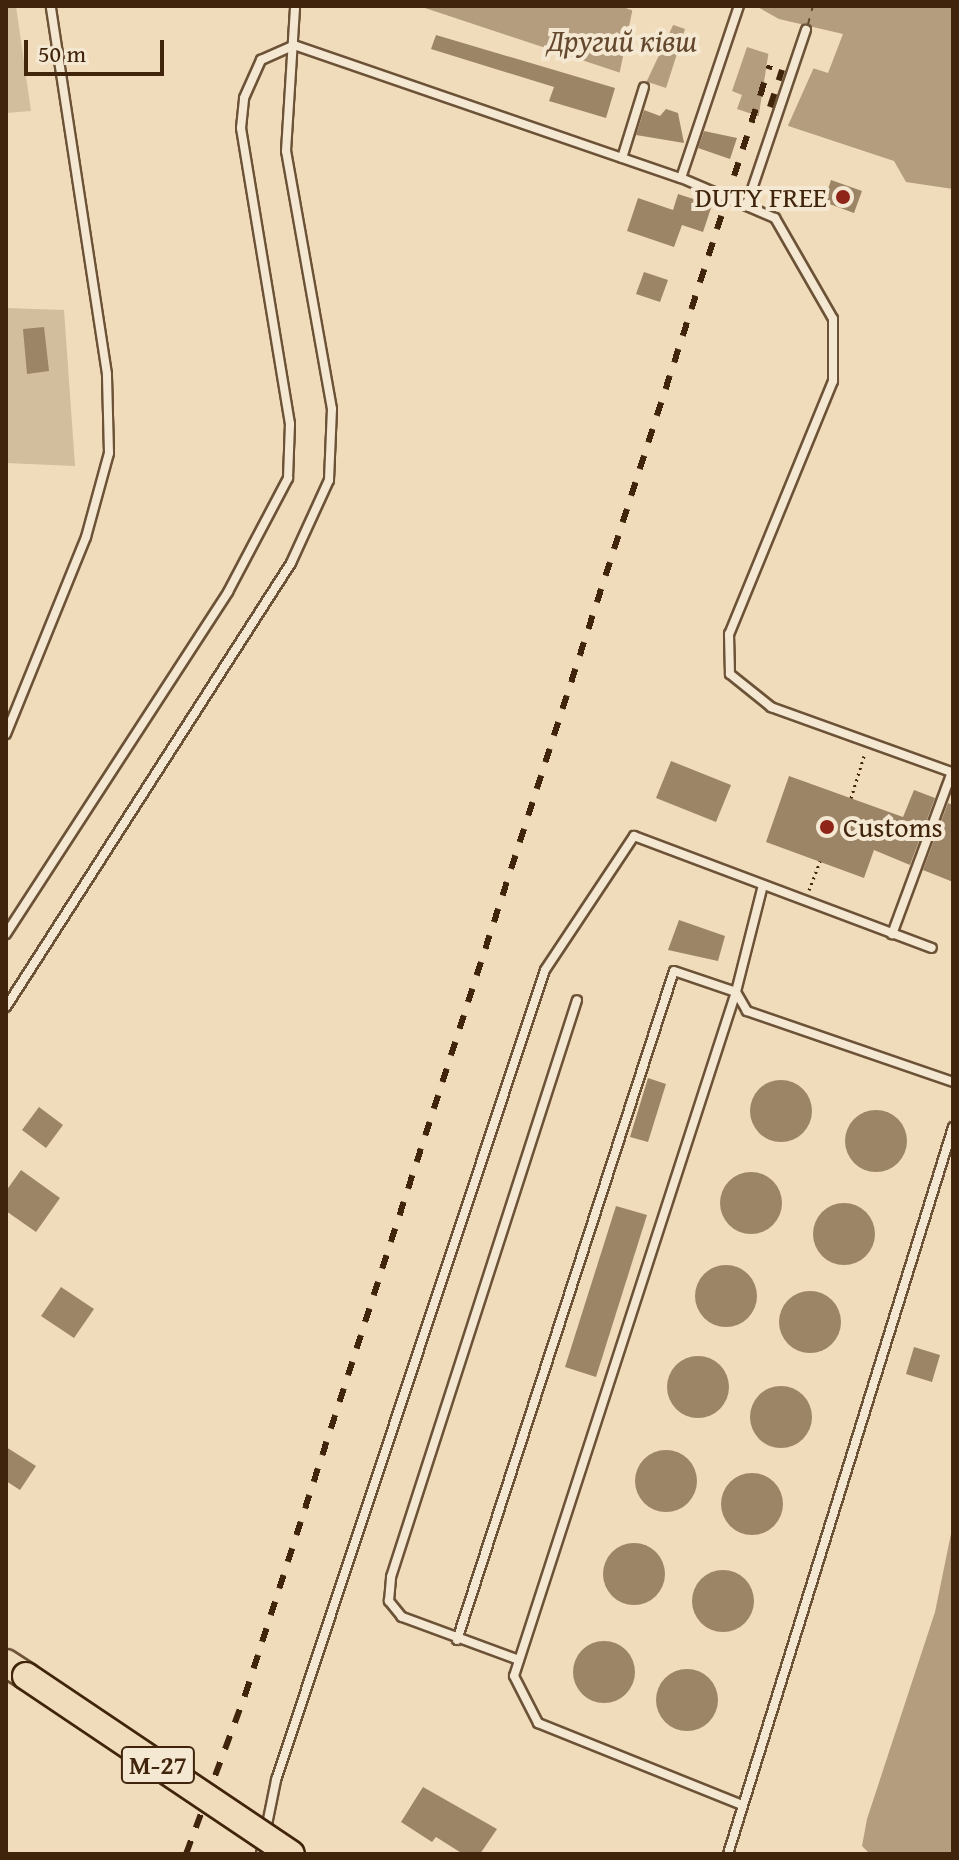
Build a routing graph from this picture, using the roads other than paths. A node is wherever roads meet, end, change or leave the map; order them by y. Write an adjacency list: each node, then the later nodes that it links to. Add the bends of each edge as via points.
1 (51, 6): 10 (lane, via 107,374 109,453 86,537)
2 (295, 6): 5 (lane)
3 (739, 6): 8 (lane)
4 (806, 30): 9 (lane)
5 (294, 45): 7 (lane); 13 (lane, via 261,60 244,98 241,128 290,424 288,478 228,592); 18 (lane, via 286,151 332,409 329,480 291,563)
6 (644, 87): 7 (lane)
7 (622, 158): 8 (lane)
8 (681, 178): 9 (lane)
9 (747, 204): 11 (lane, via 775,218 833,319 833,381 729,634 730,674 771,707)
10 (6, 734)
11 (952, 772): 14 (lane)
12 (763, 885): 14 (lane); 16 (lane); 25 (lane, via 634,836 545,970 276,1780)
13 (6, 934)
14 (892, 934): 15 (lane)
15 (932, 948)
16 (736, 992): 19 (lane, via 747,1011); 21 (lane, via 674,971); 22 (lane)
17 (577, 1000): 21 (lane, via 391,1577 389,1601 402,1617)
18 (6, 1007)
19 (953, 1082)
20 (953, 1127): 24 (lane)
21 (457, 1640): 22 (lane)
22 (519, 1660): 24 (lane, via 514,1676 538,1723)
23 (16, 1670): 26 (main road, М-27, bridge)
24 (740, 1804): 27 (lane)
25 (261, 1854)
26 (291, 1854)
27 (728, 1854)

